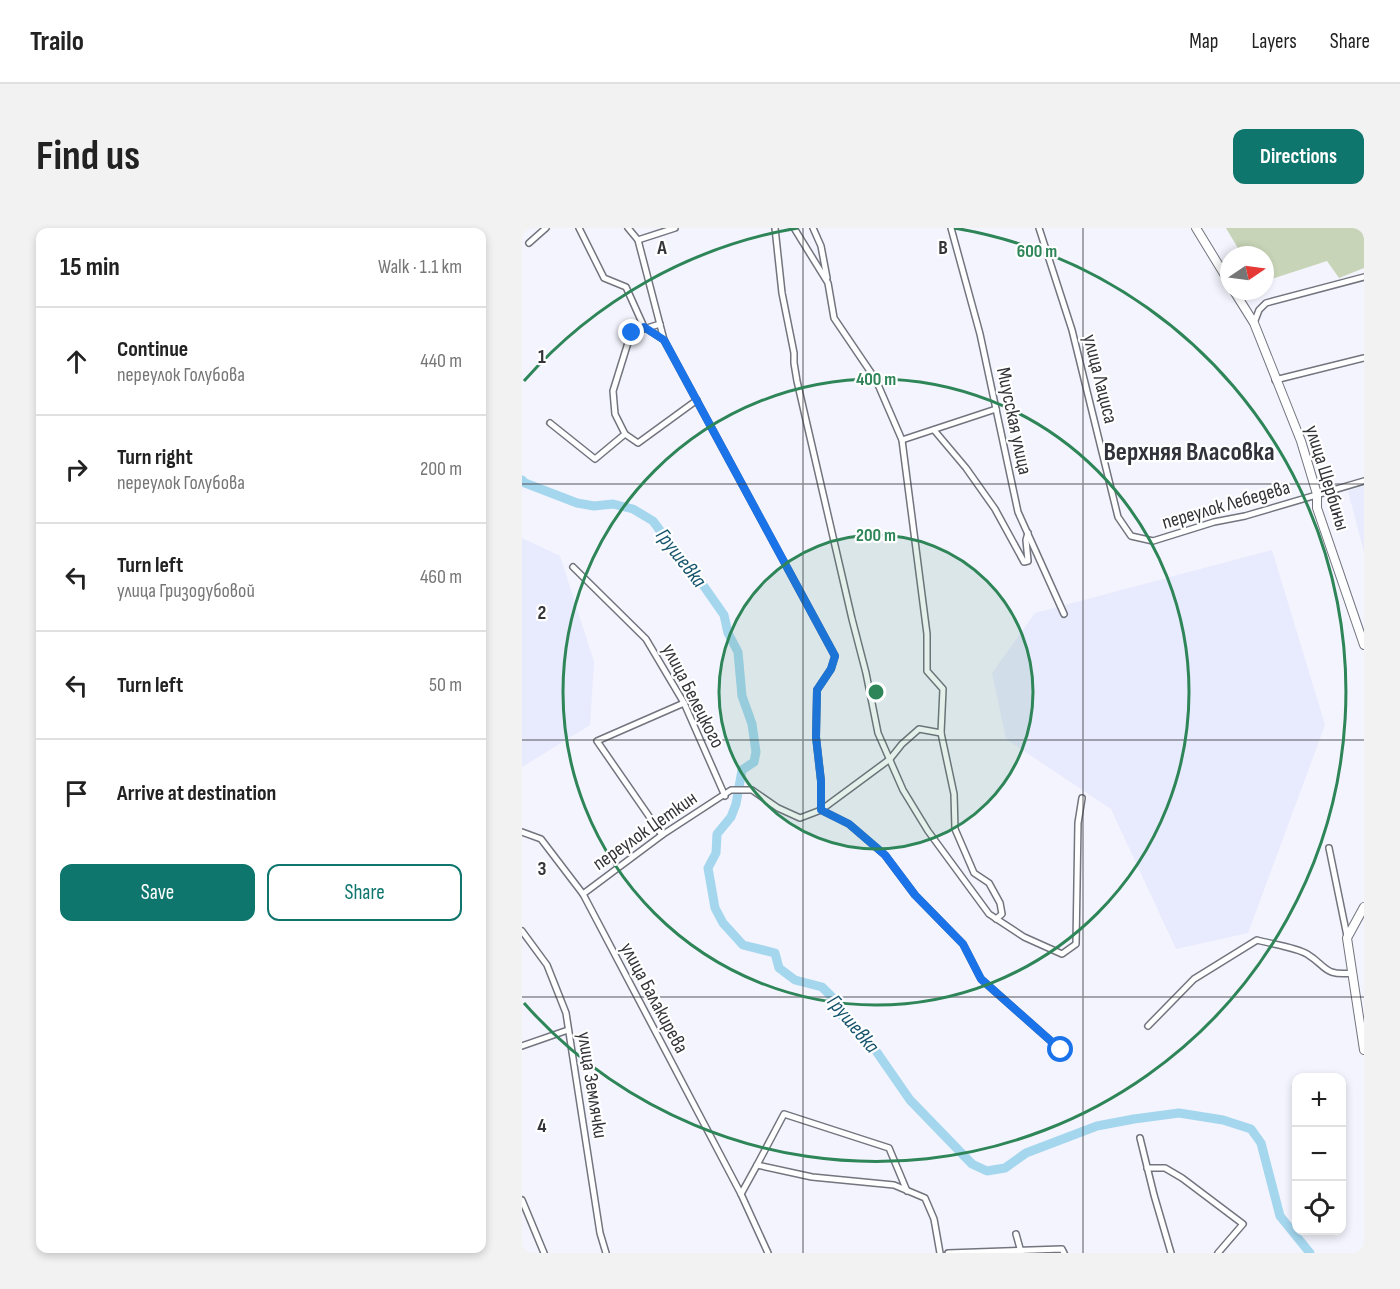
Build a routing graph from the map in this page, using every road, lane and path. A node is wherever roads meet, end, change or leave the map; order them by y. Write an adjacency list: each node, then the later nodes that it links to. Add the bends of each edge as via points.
1 (546, 228): 12 (street)
2 (579, 228): 19 (street, via 604,278 626,287)
3 (628, 228): 11 (street)
4 (675, 228): 11 (street)
5 (775, 228): 38 (street, via 797,381 878,733)
6 (794, 228): 15 (street)
7 (813, 228): 15 (street)
8 (951, 228): 24 (street, Миусская улица)
9 (1039, 228): 32 (street, улица Лациса, via 1072,330 1118,517)
10 (1196, 228): 13 (street)
11 (638, 240): 18 (street)
12 (530, 243)
13 (1220, 267)
14 (1364, 276): 17 (street, via 1266,303 1258,310)
15 (828, 283): 28 (street, via 834,318 876,380)
16 (1240, 300): 17 (street, улица Щербины)
17 (1254, 323): 22 (street, улица Щербины)
18 (660, 324): 19 (street); 20 (street)
19 (644, 327): 20 (street); 27 (street, via 632,333 613,391 615,414)
20 (664, 340): 23 (street)
21 (1364, 358): 22 (street)
22 (1275, 380): 30 (street, улица Щербины, via 1301,441)
23 (696, 400): 27 (street, via 638,443); 41 (street, via 835,656 817,690)
24 (996, 409): 26 (street); 31 (street, Миусская улица, via 1018,512)
25 (550, 423): 27 (street, via 595,459)
26 (934, 430): 28 (street); 31 (street, via 995,509 1024,562 1028,561)
27 (625, 434)
28 (902, 440): 37 (street, via 927,634 927,671 943,689)
29 (1364, 481): 30 (street, переулок Лебедева)
30 (1317, 494): 32 (street, переулок Лебедева, via 1153,542); 35 (street, улица Щербины, via 1317,508)
31 (1028, 533): 34 (street, Миусская улица)
32 (1131, 536)
33 (573, 567): 36 (street, улица Белецкого, via 646,639)
34 (1064, 614)
35 (1364, 645)
36 (684, 703): 39 (street, улица Белецкого); 43 (street, via 597,741)
37 (941, 733): 38 (street, via 919,729); 47 (street, via 954,794 955,828 974,873 989,883 1000,903 1002,914)
38 (890, 759): 41 (street); 47 (street, via 928,831)
39 (725, 796): 41 (street, переулок Цеткин, via 731,790 752,790 800,818); 43 (street, переулок Цеткин)
40 (1082, 798): 47 (street, via 1076,944 1062,954 1024,938)
41 (821, 810): 54 (street, via 849,824 885,855 915,895 963,944 981,979)
42 (522, 832): 45 (street, улица Балакирева, via 541,839)
43 (662, 835): 45 (street, переулок Цеткин)
44 (1329, 848): 49 (street)
45 (583, 894): 60 (street, улица Балакирева)
46 (1364, 907): 49 (street)
47 (996, 919)
48 (522, 931): 52 (street, улица Землячки, via 547,965 566,1013)
49 (1347, 938): 50 (street)
50 (1353, 974): 51 (street, via 1337,975 1307,954 1257,940 1194,980); 55 (street)
51 (1148, 1026)
52 (568, 1030): 53 (street); 66 (street, улица Землячки)
53 (522, 1046)
54 (1061, 1050)
55 (1364, 1050)
56 (1140, 1138): 58 (street)
57 (757, 1165): 59 (street, via 812,1177 894,1185); 59 (street, via 784,1114 889,1148); 60 (street)
58 (1147, 1168): 70 (street); 71 (street, via 1165,1168 1243,1224)
59 (907, 1191): 68 (street, via 925,1198 934,1219)
60 (741, 1194): 67 (street, улица Балакирева)
61 (522, 1200): 65 (street)
62 (1016, 1234): 64 (street)
63 (1063, 1251): 64 (street)
64 (1021, 1252): 69 (street)
65 (544, 1253)
66 (606, 1253)
67 (768, 1253)
68 (940, 1253)
69 (948, 1253)
70 (1172, 1253)
71 (1218, 1253)

